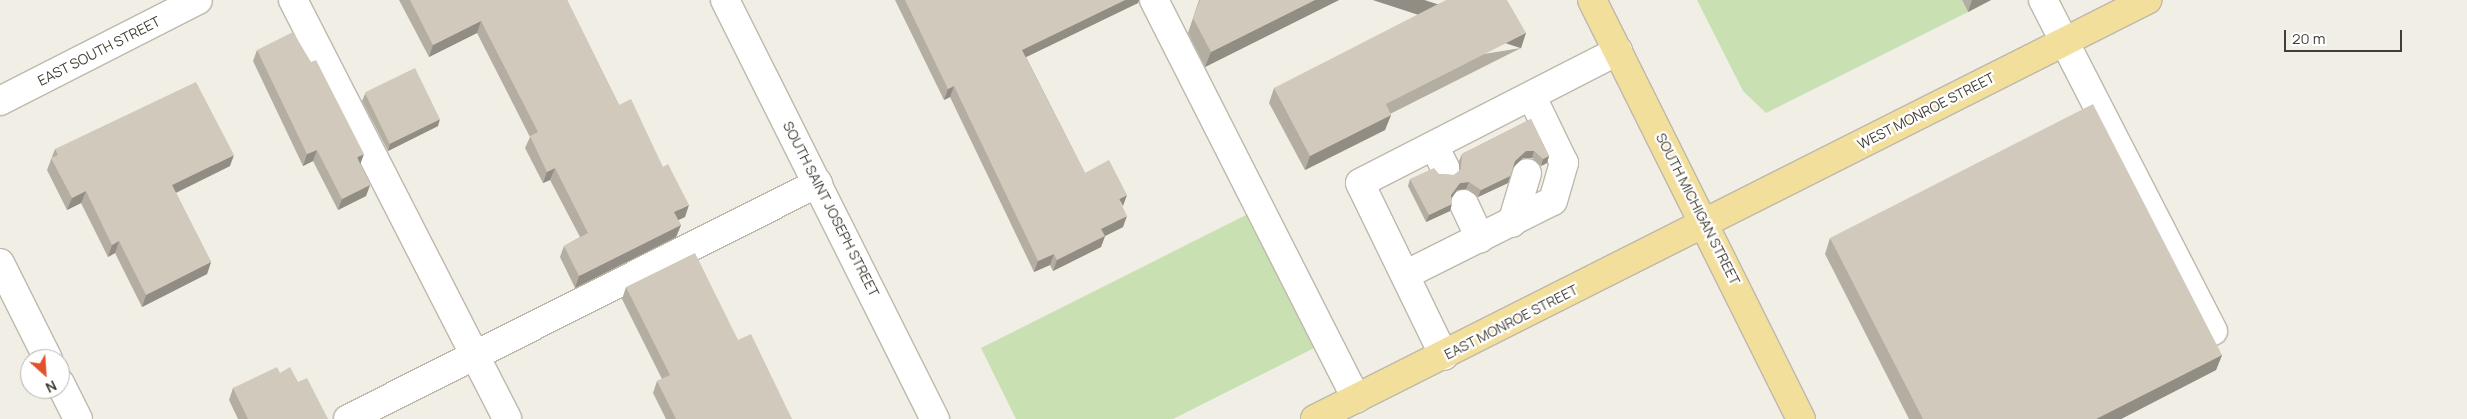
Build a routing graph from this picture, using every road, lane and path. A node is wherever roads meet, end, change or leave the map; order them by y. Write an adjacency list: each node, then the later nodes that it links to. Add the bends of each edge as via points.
1 (198, 0): 11 (street, EAST SOUTH STREET)
2 (294, 0): 23 (street)
3 (725, 0): 13 (street, SOUTH SAINT JOSEPH STREET)
4 (1592, 0): 9 (main road, SOUTH MICHIGAN STREET)
5 (2043, 0): 8 (street)
6 (2147, 0): 8 (main road, WEST MONROE STREET)
7 (1162, 3): 24 (street)
8 (2065, 41): 15 (main road, WEST MONROE STREET); 20 (street)
9 (1618, 51): 10 (street); 15 (main road, SOUTH MICHIGAN STREET)
10 (1532, 97): 16 (street, via 1564,163 1553,201); 19 (street, via 1504,126 1440,157 1360,183)
11 (0, 101)
12 (1528, 173): 16 (street)
13 (818, 183): 23 (street); 29 (street, SOUTH SAINT JOSEPH STREET)
14 (1464, 204): 17 (street)
15 (1705, 222): 22 (main road, EAST MONROE STREET); 31 (main road, SOUTH MICHIGAN STREET)
16 (1512, 223): 17 (street)
17 (1480, 239): 19 (street)
18 (0, 263): 21 (street)
19 (1405, 275): 22 (street)
20 (2213, 331)
21 (43, 349)
22 (1444, 356): 24 (main road, EAST MONROE STREET)
23 (476, 357): 27 (street); 28 (street)
24 (1356, 398): 30 (main road, EAST MONROE STREET)
25 (68, 399): 26 (street)
26 (78, 419)
27 (348, 419)
28 (507, 419)
29 (935, 419)
30 (1315, 419)
31 (1801, 419)

